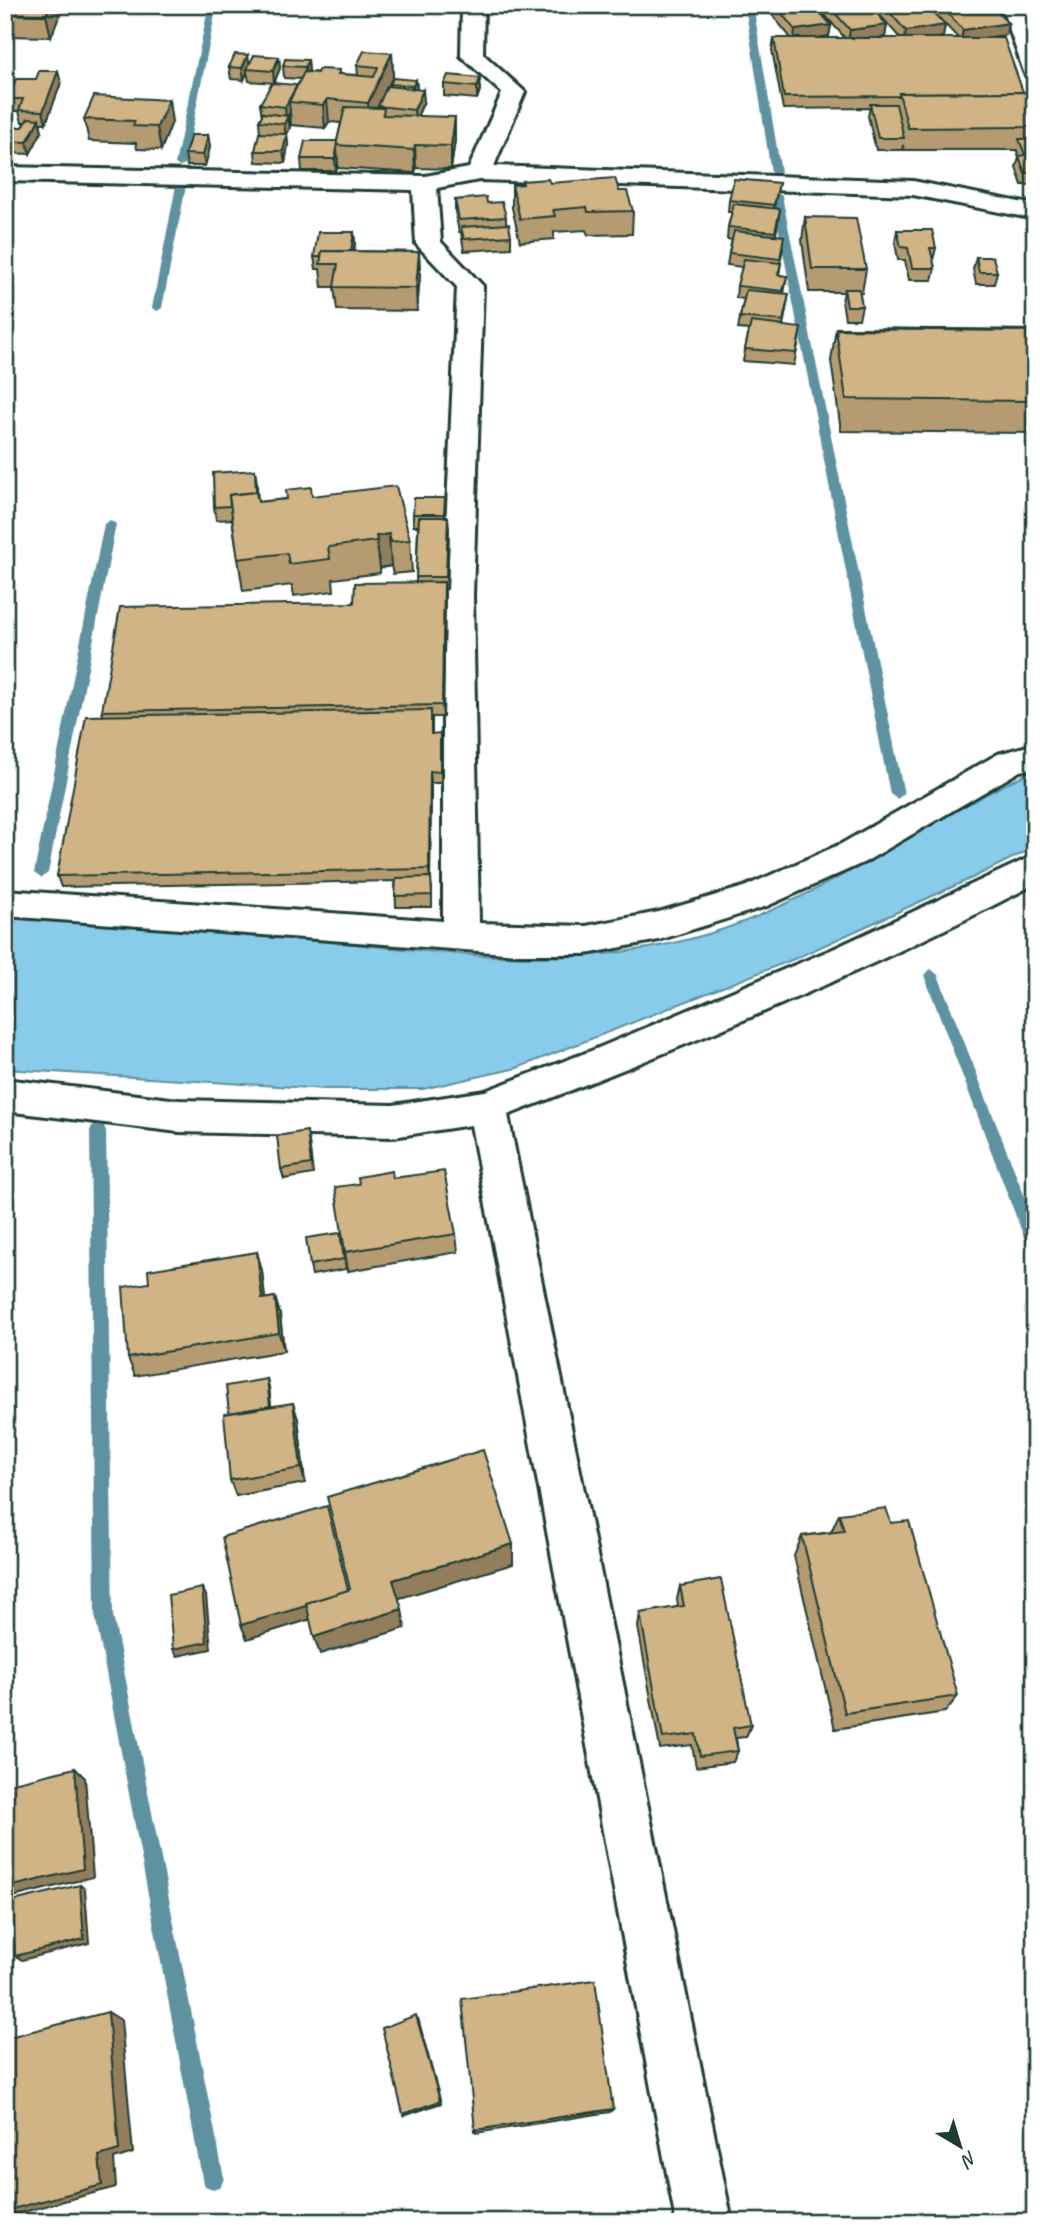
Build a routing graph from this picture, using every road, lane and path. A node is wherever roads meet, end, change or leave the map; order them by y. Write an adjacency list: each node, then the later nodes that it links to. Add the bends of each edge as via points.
1 (473, 5): 4 (street, via 472,55 514,92)
2 (1012, 5): 3 (street)
3 (1035, 72)
4 (478, 173): 6 (street); 7 (street, via 913,188)
5 (5, 174): 6 (street)
6 (425, 183): 11 (street, via 429,244 470,286 458,595)
7 (1033, 217)
8 (1035, 756): 11 (street, via 1010,762 853,853 755,897 659,926 586,940)
9 (1035, 868): 13 (street, via 846,959)
10 (5, 903): 11 (street)
11 (461, 934)
12 (5, 1095): 13 (street, via 206,1117 393,1121)
13 (487, 1107): 14 (street)
14 (704, 2222)

